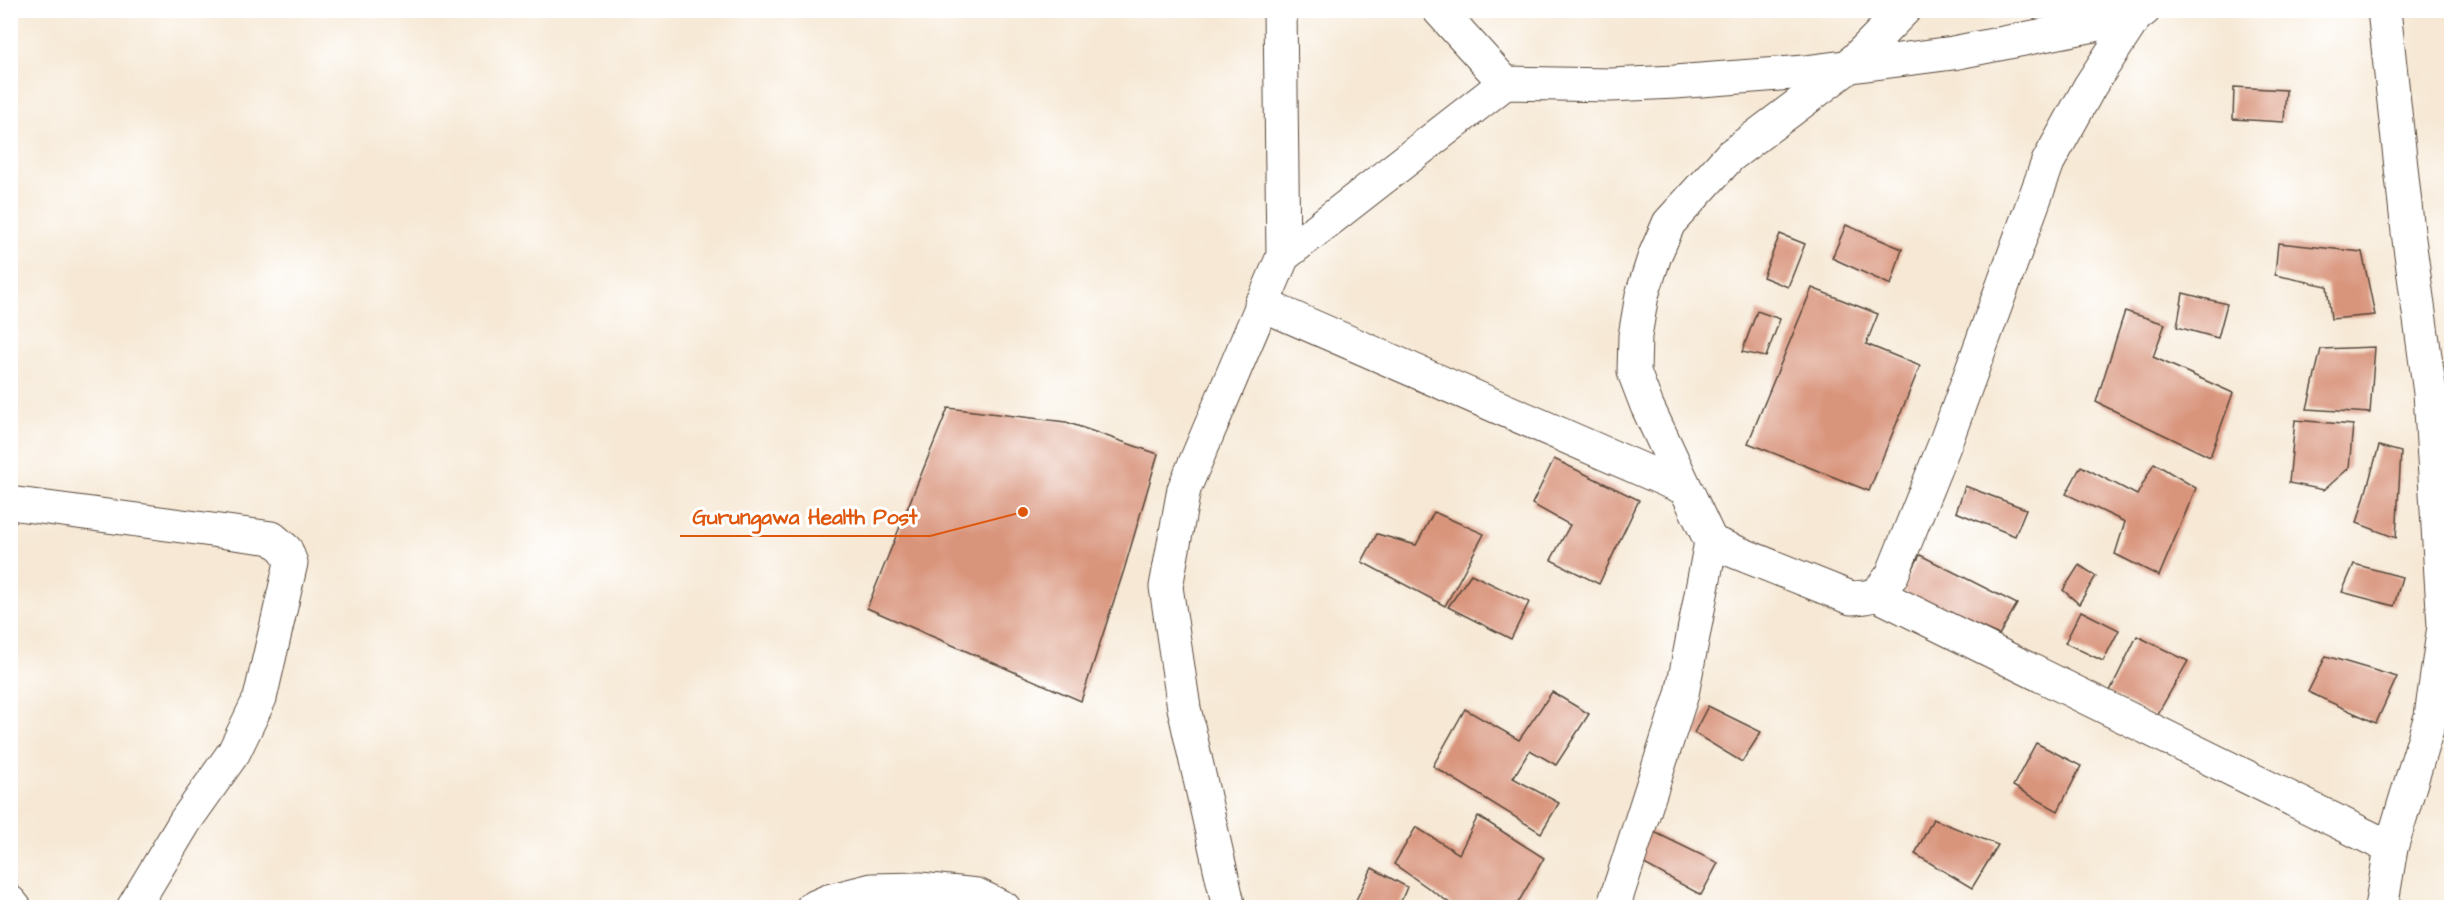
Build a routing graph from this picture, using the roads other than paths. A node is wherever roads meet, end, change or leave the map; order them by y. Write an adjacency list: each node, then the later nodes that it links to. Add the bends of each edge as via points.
1 (1280, 10): 8 (street)
2 (1439, 10): 7 (street)
3 (1904, 10): 6 (street)
4 (2384, 10): 14 (street, via 2430,393 2444,626 2431,716)
5 (2139, 14): 6 (street, via 1953,53); 13 (street, via 2090,86 2048,162 1946,441 1892,574)
6 (1847, 68): 7 (street, via 1611,85); 10 (street, via 1730,156 1669,223 1655,255 1642,295 1634,372)
7 (1505, 83): 8 (street)
8 (1283, 255): 9 (street)
9 (1261, 304): 10 (street); 20 (street, via 1184,489 1166,587 1184,708)
10 (1684, 488): 12 (street)
11 (10, 503): 17 (street, via 272,538 286,550 291,563 260,698 234,752 186,820)
12 (1712, 542): 13 (street, via 1851,598); 21 (street, via 1682,694)
13 (1876, 594): 14 (street)
14 (2391, 848): 22 (street)
15 (10, 902): 16 (street)
16 (15, 908)
17 (133, 908)
18 (812, 908): 19 (street, via 872,890 920,889 977,896)
19 (1004, 908)
20 (1229, 908)
21 (1613, 908)
22 (2380, 908)

